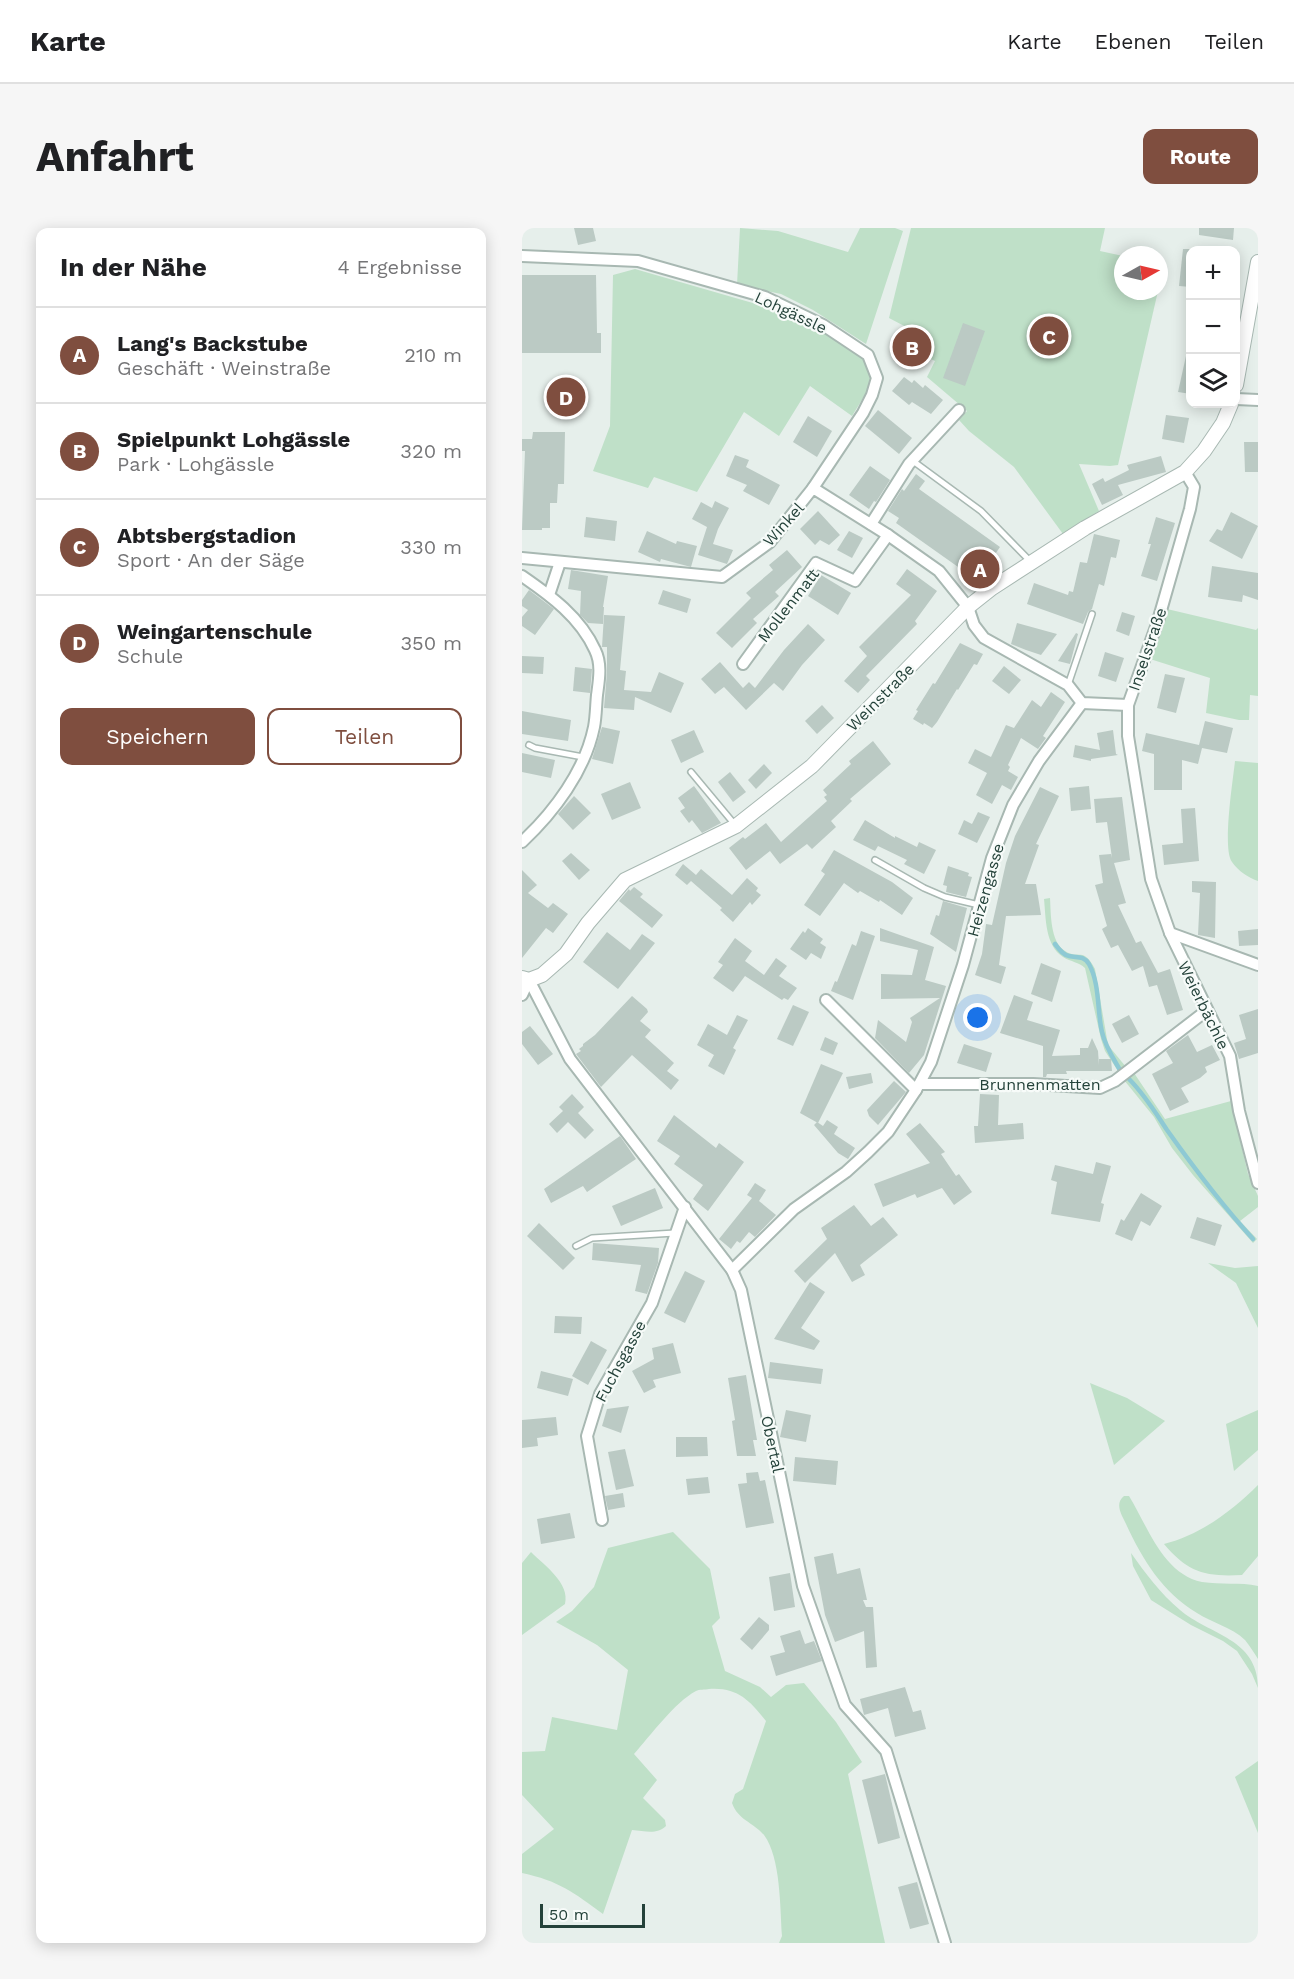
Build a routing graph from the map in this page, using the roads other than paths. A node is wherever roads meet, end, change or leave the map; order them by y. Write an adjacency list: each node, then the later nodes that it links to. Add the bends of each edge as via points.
1 (522, 256): 10 (street, Lohgässle, via 638,261 765,297 823,325 868,355 877,378 872,395)
2 (1257, 272): 3 (street)
3 (1240, 363)
4 (1240, 399): 5 (street)
5 (1258, 400)
6 (1229, 408): 9 (street, Weinstraße, via 1204,452)
7 (959, 410): 8 (street)
8 (912, 460): 11 (street); 15 (lane, via 981,511)
9 (1185, 472): 15 (street, Weinstraße); 23 (street, Inselstraße, via 1194,487 1190,509 1158,621)
10 (813, 488): 11 (street, Winkel); 14 (street, Winkel, via 770,542 722,577)
11 (871, 524): 12 (street, Winkel)
12 (888, 535): 18 (street, Winkel, via 939,571); 20 (street, Mollenmatt, via 855,581 816,563)
13 (522, 558): 14 (street, Winkel)
14 (560, 562): 17 (street)
15 (1032, 563): 18 (street, Weinstraße)
16 (522, 576): 17 (street)
17 (549, 594): 25 (street, via 585,631 600,669 594,728)
18 (968, 607): 21 (street, via 984,638); 27 (street, Weinstraße, via 812,766)
19 (1092, 614): 21 (lane)
20 (742, 664)
21 (1068, 685): 22 (street)
22 (1082, 703): 23 (street, Inselstraße); 30 (street, Heizengasse, via 1013,805)
23 (1128, 705): 31 (street, Weierbächle, via 1128,736 1151,879)
24 (529, 745): 25 (lane)
25 (583, 757): 28 (street, via 578,774)
26 (691, 772): 27 (lane)
27 (736, 826): 33 (street, Weinstraße, via 625,880 566,954 542,975)
28 (522, 842)
29 (875, 860): 30 (lane, via 924,888)
30 (979, 905): 37 (street, Heizengasse, via 931,1062)
31 (1170, 933): 32 (street, Weierbächle); 36 (street, Weierbächle)
32 (1258, 965)
33 (525, 979): 34 (street); 39 (street, Obertal, via 570,1059)
34 (522, 995)
35 (826, 1000): 37 (street)
36 (1206, 1011): 37 (street, Brunnenmatten, via 1115,1081 1100,1088 1033,1084); 38 (street, Weierbächle, via 1230,1056 1239,1111)
37 (918, 1087): 42 (street, Heizengasse, via 888,1132 868,1152 794,1209)
38 (1258, 1183)
39 (685, 1207): 40 (street, Fuchsgasse); 42 (street, Obertal)
40 (677, 1233): 41 (lane, via 592,1238); 43 (street, Fuchsgasse, via 652,1303 600,1394 587,1436)
41 (576, 1246)
42 (732, 1270): 44 (street, Obertal, via 741,1290 803,1586 845,1705 886,1751)
43 (602, 1520)
44 (945, 1943)

